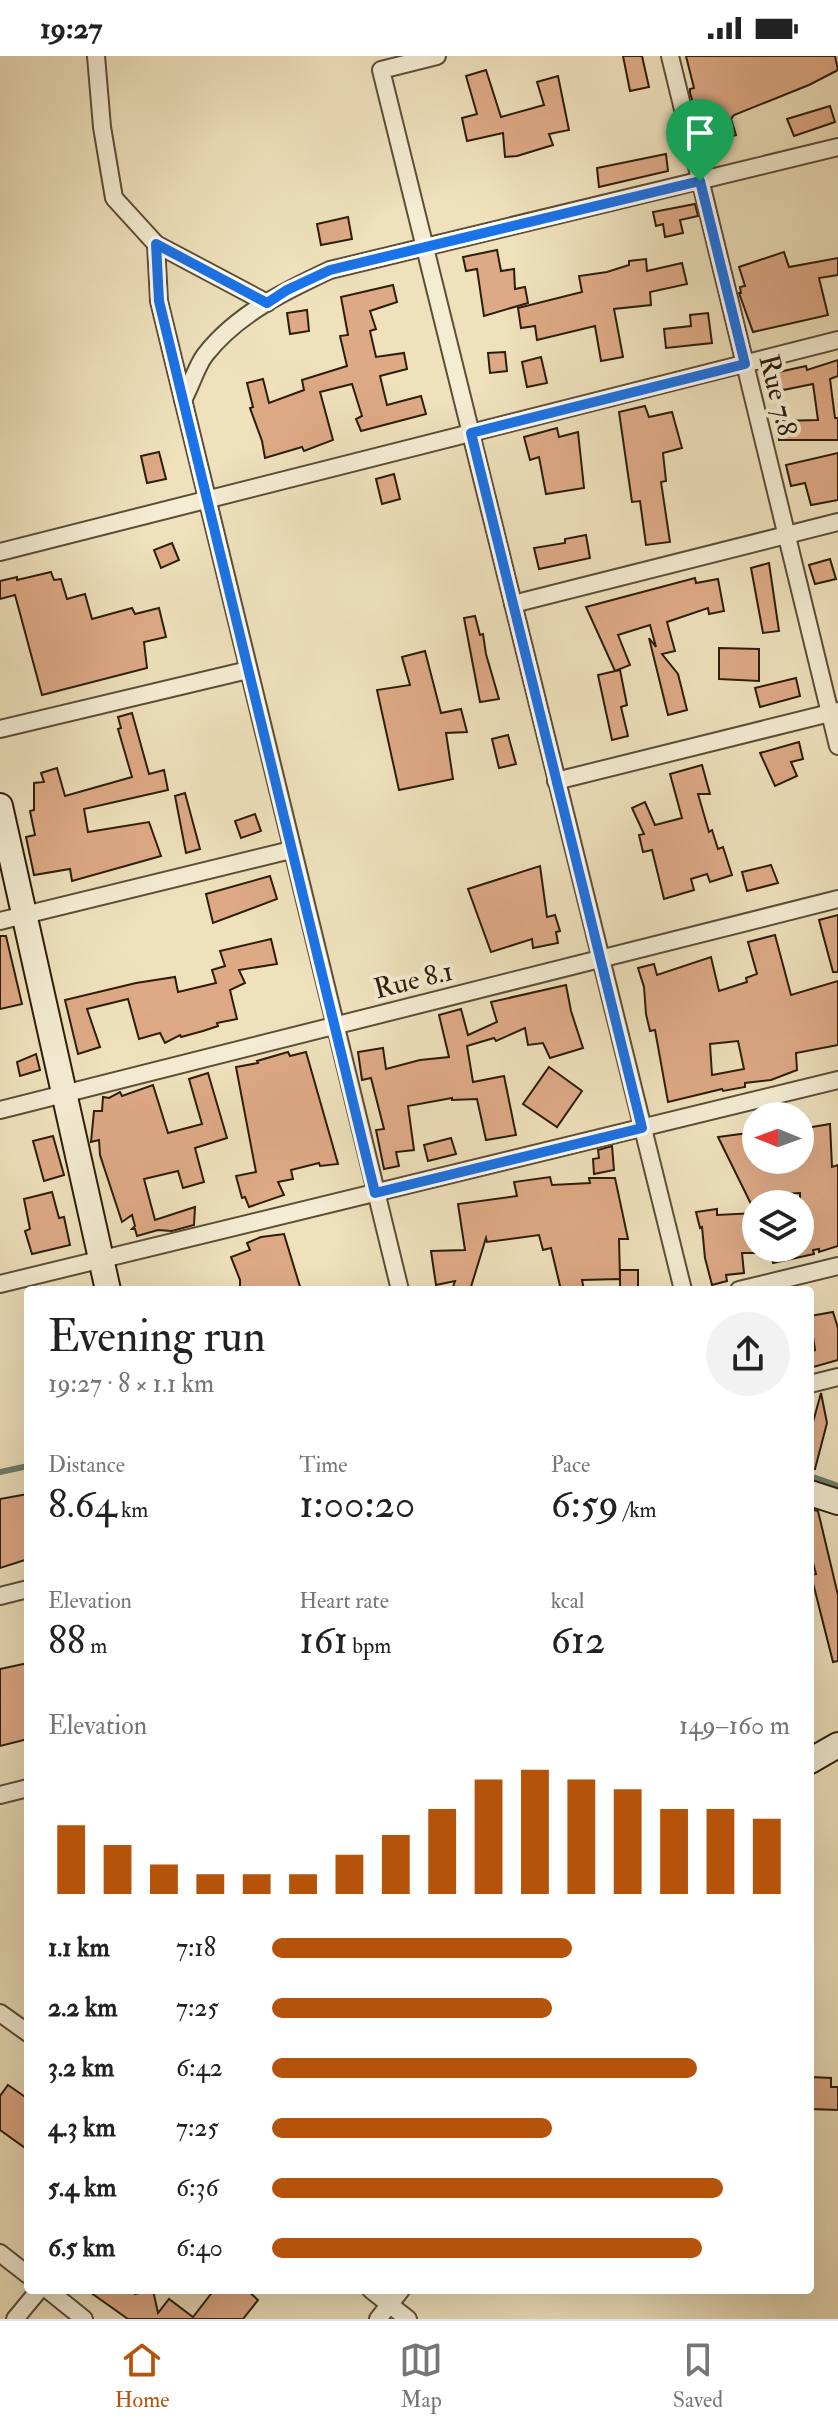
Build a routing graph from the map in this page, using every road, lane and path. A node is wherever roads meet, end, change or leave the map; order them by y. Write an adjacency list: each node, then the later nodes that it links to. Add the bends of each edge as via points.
1 (96, 56): 6 (street, via 114,198)
2 (437, 56): 7 (street, via 381,70)
3 (670, 56): 5 (street, Rue 7.8)
4 (838, 147): 5 (street)
5 (700, 181): 7 (street); 10 (street, Rue 7.8)
6 (156, 244): 8 (street); 11 (street, via 159,301)
7 (425, 249): 8 (street, via 330,270); 12 (street)
8 (267, 303): 11 (street, via 204,356)
9 (838, 340): 10 (street)
10 (745, 364): 12 (street); 15 (street, Rue 7.8)
11 (183, 400): 13 (street)
12 (471, 433): 13 (street); 17 (street)
13 (207, 499): 16 (street); 18 (street)
14 (838, 522): 15 (street)
15 (787, 535): 17 (street); 19 (street, Rue 7.8)
16 (0, 552)
17 (513, 604): 22 (street)
18 (248, 670): 20 (street); 24 (street)
19 (834, 712): 21 (street, Rue 7.8); 22 (street)
20 (0, 729)
21 (838, 746)
22 (556, 781): 28 (street)
23 (0, 806): 26 (street)
24 (291, 850): 26 (street); 29 (street)
25 (838, 899): 28 (street, Rue 8.1)
26 (24, 916): 27 (street); 31 (street)
27 (0, 921)
28 (599, 959): 29 (street, Rue 8.1); 33 (street)
29 (334, 1026): 31 (street, Rue 8.1); 34 (street)
30 (838, 1080): 33 (street)
31 (64, 1094): 32 (street, Rue 8.1); 35 (street)
32 (0, 1110)
33 (642, 1128): 34 (street); 40 (street)
34 (375, 1193): 35 (street); 39 (street)
35 (100, 1260): 37 (street); 38 (street)
36 (838, 1266): 41 (street)
37 (0, 1284)
38 (107, 1286)
39 (399, 1286)
40 (682, 1286)
41 (756, 1286)
42 (838, 1377): 43 (street)
43 (814, 1383)
44 (814, 1494): 45 (street)
45 (838, 1502)
46 (24, 1590): 47 (street)
47 (0, 1596)
48 (838, 1745): 49 (street)
49 (814, 1759)
50 (24, 1789): 51 (street)
51 (0, 1795)
52 (0, 2013): 53 (street)
53 (24, 2030)
54 (0, 2253): 55 (street)
55 (24, 2272)
56 (36, 2294): 61 (street)
57 (53, 2294): 62 (street)
58 (376, 2294): 60 (street)
59 (398, 2294): 60 (street)
60 (389, 2304): 63 (street); 64 (street)
61 (15, 2319)
62 (84, 2319)
63 (378, 2319)
64 (408, 2319)

